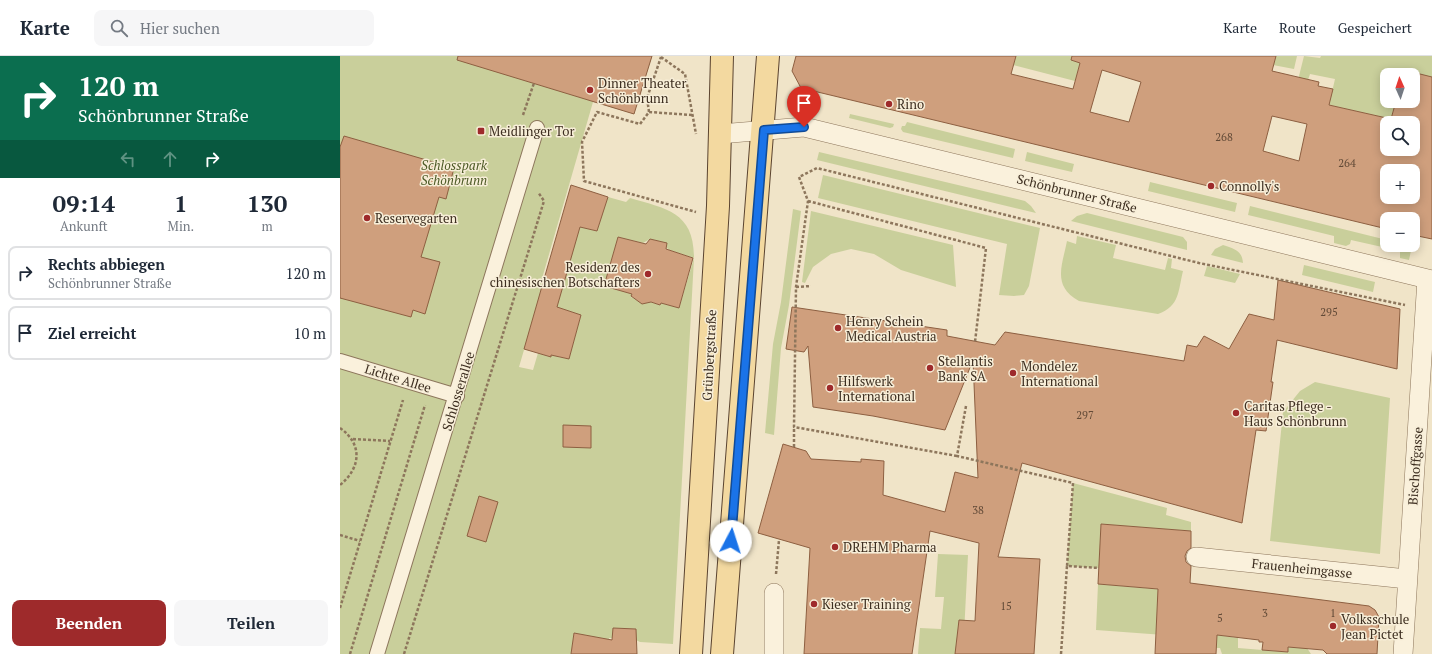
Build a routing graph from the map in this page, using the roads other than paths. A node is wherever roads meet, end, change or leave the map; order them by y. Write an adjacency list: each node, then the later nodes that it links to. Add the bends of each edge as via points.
1 (722, 56): 5 (main road, Grünbergstraße)
2 (768, 56): 4 (main road)
3 (537, 128): 8 (street, Schlosserallee)
4 (764, 130): 5 (street, Schönbrunner Straße); 6 (street, Schönbrunner Straße, via 804,127); 14 (main road)
5 (720, 134): 13 (main road, Grünbergstraße, via 718,206)
6 (1429, 279): 10 (street, Bischoffgasse)
7 (340, 361): 8 (street, Lichte Allee)
8 (457, 396): 12 (street, Schlosserallee)
9 (1196, 557): 10 (street, Frauenheimgasse)
10 (1408, 579): 16 (street, Bischoffgasse)
11 (774, 593): 15 (street)
12 (377, 654)
13 (691, 654)
14 (722, 654)
15 (774, 654)
16 (1403, 654)

